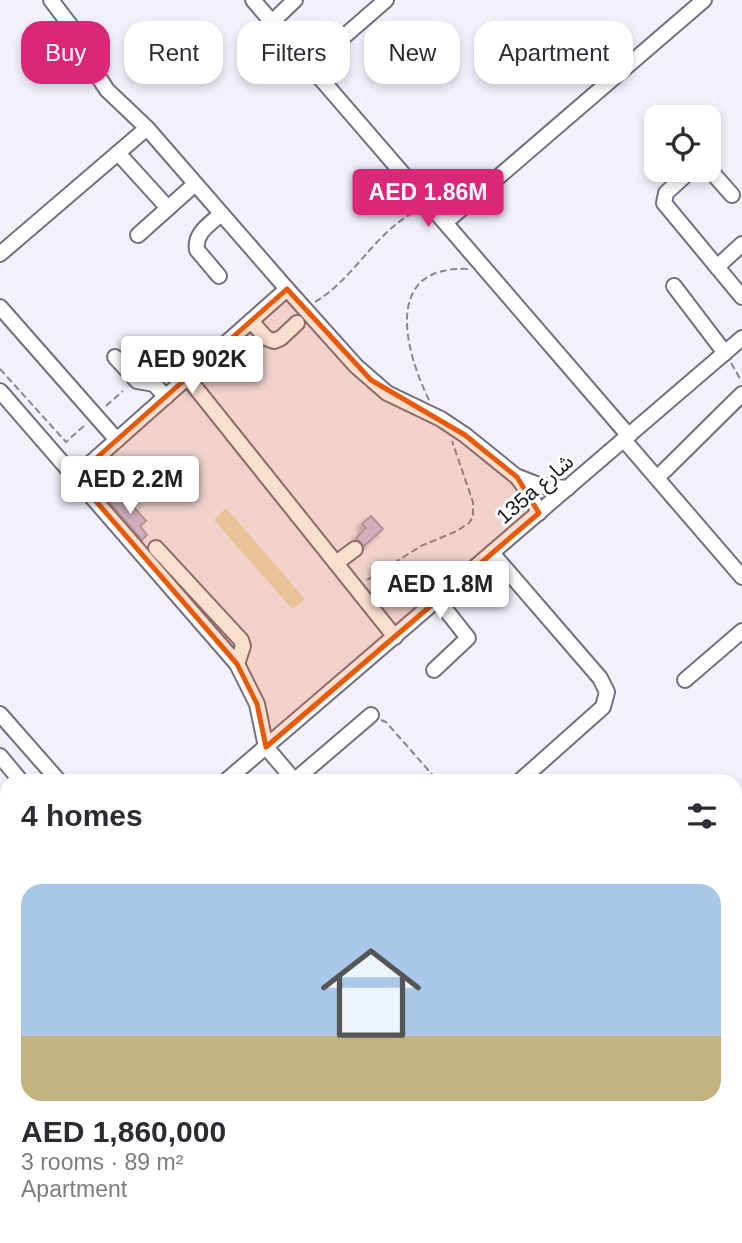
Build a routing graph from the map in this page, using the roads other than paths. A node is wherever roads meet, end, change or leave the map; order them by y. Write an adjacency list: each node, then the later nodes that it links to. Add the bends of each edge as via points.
1 (51, 0): 10 (street, via 83,42 101,82)
2 (253, 0): 6 (street)
3 (295, 0): 7 (street)
4 (386, 0): 8 (street)
5 (704, 0): 18 (street)
6 (271, 21)
7 (273, 21)
8 (350, 31)
9 (326, 84): 18 (street)
10 (147, 128): 11 (street); 14 (street)
11 (118, 153): 16 (street); 21 (street)
12 (678, 182): 22 (street, via 666,193 664,203)
13 (720, 182): 15 (street)
14 (195, 184): 16 (street); 17 (street)
15 (732, 195)
16 (168, 208): 19 (street)
17 (221, 214): 23 (street, via 199,235 196,245); 25 (street)
18 (446, 222): 37 (street)
19 (138, 235)
20 (742, 244): 22 (street)
21 (0, 254)
22 (717, 267): 26 (street)
23 (219, 276)
24 (674, 286): 31 (street)
25 (286, 289): 28 (street); 40 (street, via 371,380 465,435)
26 (742, 298)
27 (0, 307): 38 (street)
28 (251, 321): 29 (street, via 274,341); 33 (street)
29 (297, 323)
30 (742, 338): 31 (street, 135a شارع)
31 (725, 353): 37 (street, 135a شارع)
32 (116, 357): 36 (street, via 136,381 154,384)
33 (187, 377): 36 (street); 47 (street)
34 (0, 391): 39 (street)
35 (742, 394): 41 (street)
36 (166, 397): 38 (street)
37 (627, 438): 41 (street); 42 (street, 135a شارع)
38 (117, 440): 39 (street)
39 (75, 477): 52 (street)
40 (516, 477): 42 (street, via 541,486); 43 (street)
41 (657, 478): 48 (street)
42 (568, 488): 43 (street, 135a شارع)
43 (539, 513): 46 (street, 135a شارع)
44 (156, 548): 52 (street, via 242,640)
45 (355, 550): 47 (street)
46 (492, 554): 49 (street, 135a شارع); 64 (street, via 600,678 607,692 603,707)
47 (336, 564): 51 (street)
48 (742, 577)
49 (438, 600): 51 (street, 135a شارع); 53 (street, via 468,638)
50 (742, 631): 54 (street)
51 (395, 637): 57 (street, 135a شارع)
52 (237, 664): 57 (street, via 257,704)
53 (434, 670)
54 (685, 680)
55 (0, 714): 60 (street)
56 (371, 715): 63 (street)
57 (266, 747): 61 (street, 135a شارع); 62 (street)
58 (0, 755): 59 (street)
59 (15, 774)
60 (53, 774)
61 (234, 774)
62 (290, 774)
63 (302, 774)
64 (528, 774)

